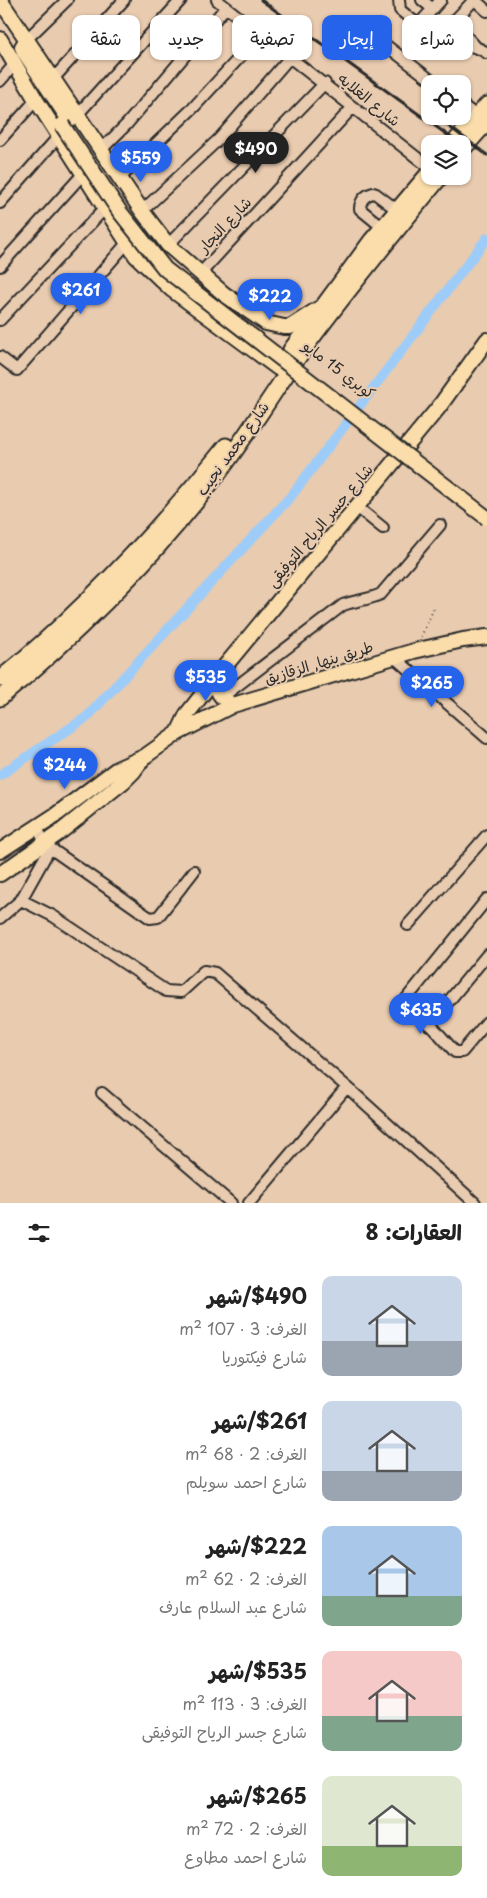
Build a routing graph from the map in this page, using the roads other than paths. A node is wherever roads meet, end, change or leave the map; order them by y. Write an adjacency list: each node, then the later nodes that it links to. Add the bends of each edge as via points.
1 (67, 0): 17 (street)
2 (124, 0): 25 (street)
3 (181, 0): 32 (street)
4 (217, 0): 10 (street, شارع الغلايه)
5 (399, 0): 14 (street, via 400,10)
6 (422, 0): 11 (street)
7 (441, 0): 11 (street)
8 (475, 0): 12 (street); 18 (street, via 456,19 457,26)
9 (1, 1): 17 (main road)
10 (226, 7): 13 (street, شارع الغلايه); 35 (street)
11 (433, 9): 15 (street)
12 (487, 11)
13 (236, 15)
14 (406, 15)
15 (427, 15)
16 (0, 39): 23 (main road, كوبري 15 مايو)
17 (27, 39): 25 (main road); 32 (main road, كوبري 15 مايو, via 22,47 24,52)
18 (483, 48)
19 (392, 50): 24 (street)
20 (237, 60): 38 (street)
21 (287, 60): 44 (street, via 219,139)
22 (295, 60): 27 (street, شارع الغلايه)
23 (14, 65): 26 (street); 28 (main road, كوبري 15 مايو)
24 (424, 75)
25 (54, 78): 32 (main road)
26 (0, 81)
27 (326, 84): 29 (street, شارع الغلايه); 47 (street)
28 (36, 100): 32 (main road, كوبري 15 مايو, via 46,103); 34 (street)
29 (353, 107): 36 (street, شارع الغلايه); 49 (street, شارع النجار)
30 (471, 109): 31 (street)
31 (484, 114): 33 (highway)
32 (67, 124): 35 (main road); 37 (main road); 41 (street); 55 (main road, كوبري 15 مايو, via 144,230 173,264); 57 (main road, كوبري 15 مايو, bridge, via 120,212 165,269)
33 (468, 135)
34 (0, 140)
35 (101, 150): 38 (main road)
36 (421, 161)
37 (82, 174): 42 (main road); 48 (street)
38 (120, 178): 44 (main road)
39 (421, 182): 43 (highway, شارع محمد نجيب)
40 (432, 185): 45 (highway, شارع محمد نجيب)
41 (0, 203)
42 (105, 208): 46 (main road); 51 (street)
43 (397, 210): 45 (highway, شارع محمد نجيب); 45 (street, via 372,193 362,202 360,209)
44 (142, 211): 47 (main road)
45 (387, 231): 50 (highway, شارع محمد نجيب); 60 (highway, شارع محمد نجيب, via 213,479)
46 (127, 244): 53 (street, via 17,370); 54 (main road, via 146,268 170,289)
47 (168, 245): 49 (main road)
48 (0, 266)
49 (200, 274): 50 (main road, via 258,318 277,326 296,324)
50 (321, 307): 54 (highway, شارع محمد نجيب)
51 (0, 320)
52 (487, 340): 56 (main road, شارع جسر الرياح التوفيقى, via 439,408)
53 (0, 357)
54 (278, 368): 60 (highway, شارع محمد نجيب, via 229,442)
55 (487, 506)
56 (356, 507): 59 (street); 64 (main road, شارع جسر الرياح التوفيقى)
57 (487, 518)
58 (440, 525): 67 (street, via 381,594 372,599 343,604)
59 (383, 528)
60 (158, 535): 61 (highway, شارع محمد نجيب)
61 (142, 552): 65 (highway, شارع محمد نجيب); 66 (highway, شارع محمد نجيب, via 60,645)
62 (487, 637): 63 (main road, طريق بنها, الزقازيق)
63 (394, 657): 68 (main road, طريق بنها, الزقازيق); 70 (street)
64 (216, 677): 67 (main road); 69 (main road, شارع جسر الرياح التوفيقى, via 187,714)
65 (0, 679)
66 (0, 698)
67 (220, 698): 68 (main road)
68 (233, 705): 69 (main road, طريق بنها, الزقازيق)
69 (178, 733): 71 (main road, طريق بنها, الزقازيق)
70 (487, 738)
71 (144, 757): 72 (main road, طريق بنها, الزقازيق, via 117,769); 74 (main road, طريق بنها, الزقازيق, via 124,781)
72 (36, 828): 74 (street); 75 (main road, طريق بنها, الزقازيق)
73 (487, 835): 81 (street)
74 (48, 845): 76 (street, via 150,918 158,917); 77 (main road, طريق بنها, الزقازيق); 79 (street)
75 (0, 851)
76 (194, 871)
77 (0, 874)
78 (487, 899): 84 (street, via 408,994 407,1000)
79 (21, 900): 80 (street); 85 (street, via 53,916 166,991 181,992 204,971 215,973)
80 (0, 918)
81 (408, 925)
82 (487, 955): 84 (street)
83 (487, 1022): 84 (street, via 462,1052 453,1050)
84 (429, 1025)
85 (347, 1087): 88 (street); 89 (street)
86 (102, 1093): 87 (street)
87 (231, 1203)
88 (249, 1203)
89 (475, 1203)

